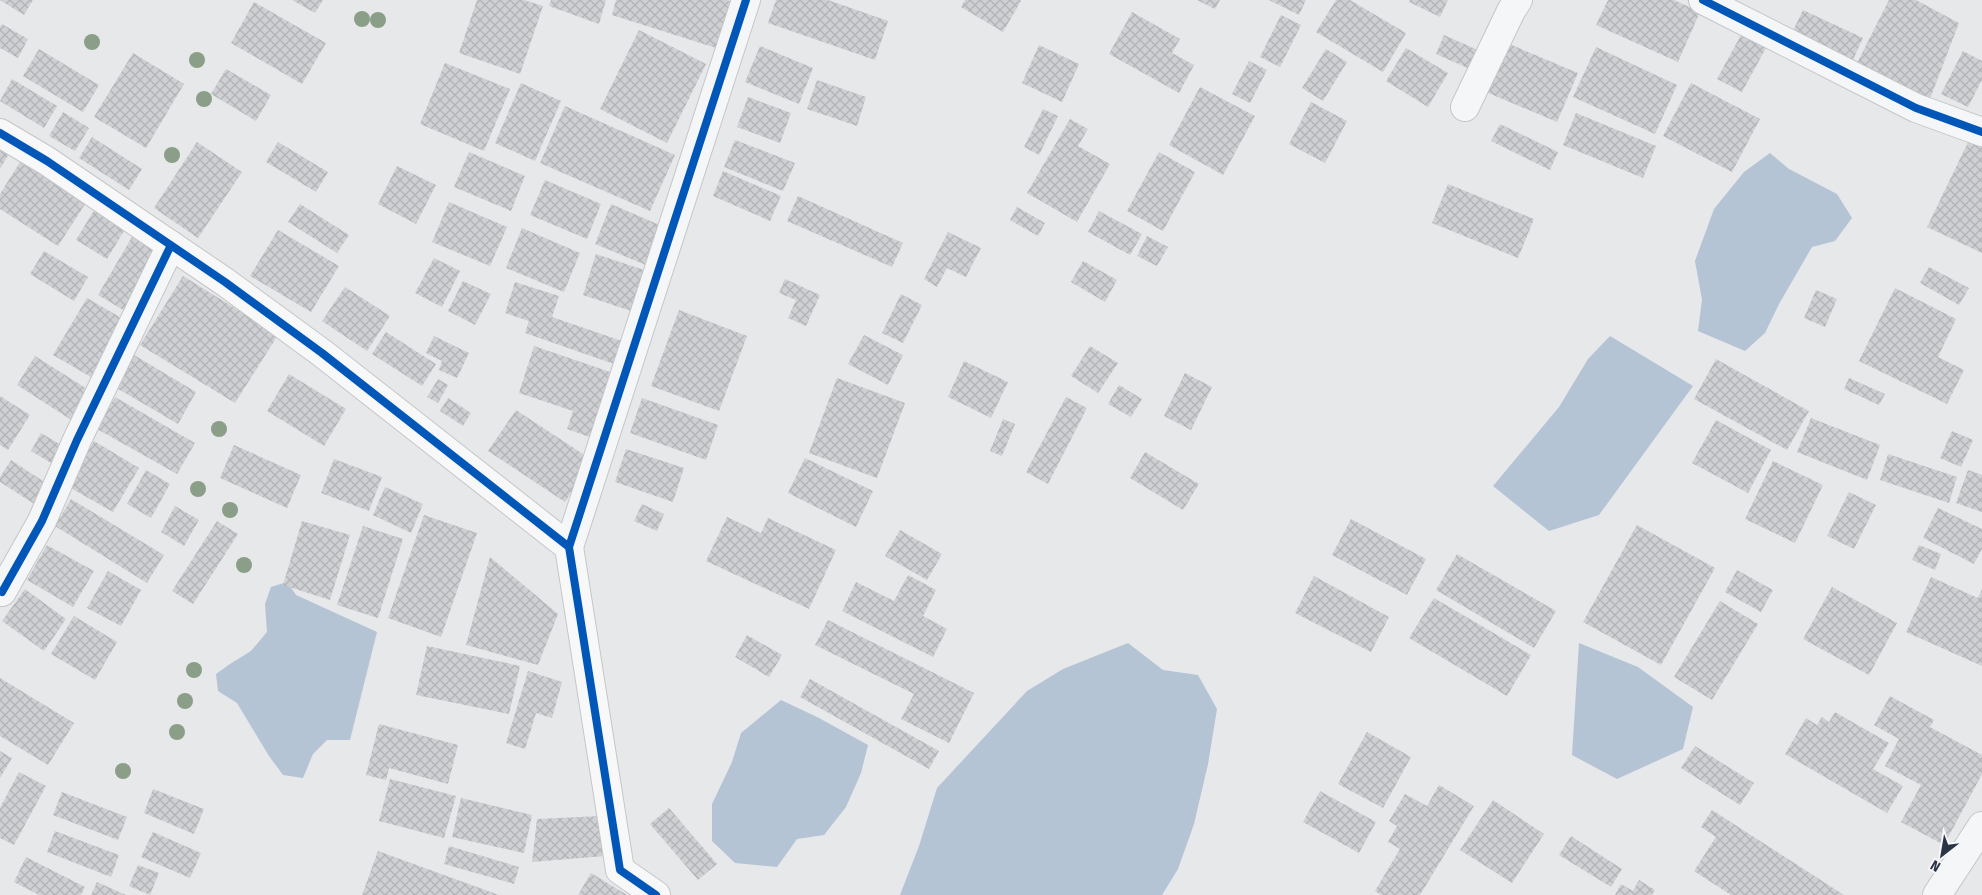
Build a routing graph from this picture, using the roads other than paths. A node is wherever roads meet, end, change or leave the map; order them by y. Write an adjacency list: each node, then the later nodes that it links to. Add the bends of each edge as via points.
1 (746, 0): 8 (street)
2 (1518, 0): 4 (street)
3 (1703, 0): 5 (street, via 1916,108)
4 (1465, 107)
5 (1982, 132)
6 (0, 133): 7 (street)
7 (171, 246): 8 (street, via 322,353); 9 (street, via 42,521)
8 (569, 547): 11 (street, via 620,870)
9 (2, 592)
10 (1982, 826): 12 (street)
11 (656, 895)
12 (1937, 895)

